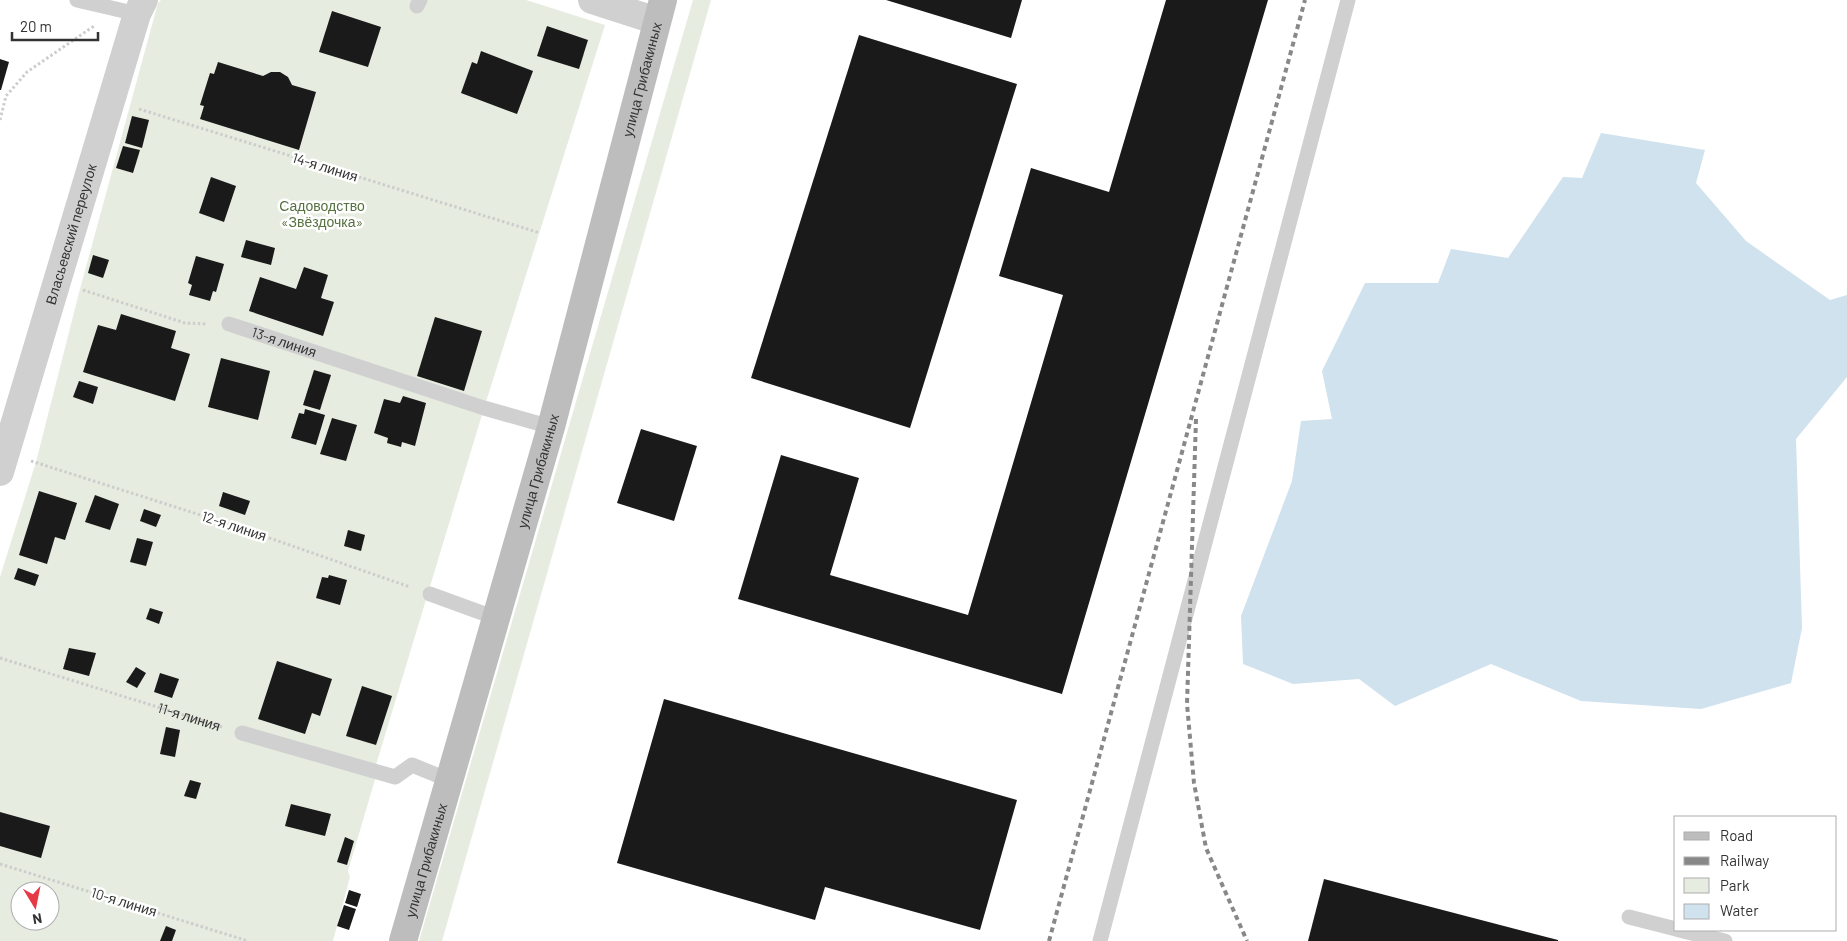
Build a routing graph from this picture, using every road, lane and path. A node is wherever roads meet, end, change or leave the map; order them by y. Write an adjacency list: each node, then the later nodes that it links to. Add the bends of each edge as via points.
1 (76, 0): 4 (lane)
2 (592, 0): 5 (street)
3 (1348, 0): 26 (lane)
4 (140, 7): 7 (street, Власьевский переулок)
5 (660, 10): 12 (street, улица Грибакиных)
6 (96, 25): 8 (path, via 27,72 6,96)
7 (110, 100): 9 (path, 14-я линия); 14 (street, Власьевский переулок)
8 (0, 120)
9 (540, 233)
10 (80, 289): 11 (path, via 185,323)
11 (229, 324): 12 (lane, 13-я линия)
12 (551, 427): 16 (street, улица Грибакиных)
13 (36, 462): 15 (path, 12-я линия, via 235,526)
14 (0, 472)
15 (430, 594): 16 (lane)
16 (496, 618): 19 (street, улица Грибакиных)
17 (0, 658): 18 (path, 11-я линия)
18 (242, 733): 19 (lane, via 395,778 412,765)
19 (449, 780): 25 (street, улица Грибакиных)
20 (0, 864): 24 (path, 10-я линия)
21 (1629, 917): 22 (lane)
22 (1674, 928)
23 (1686, 931): 27 (lane)
24 (248, 941)
25 (403, 941)
26 (1100, 941)
27 (1725, 941)

